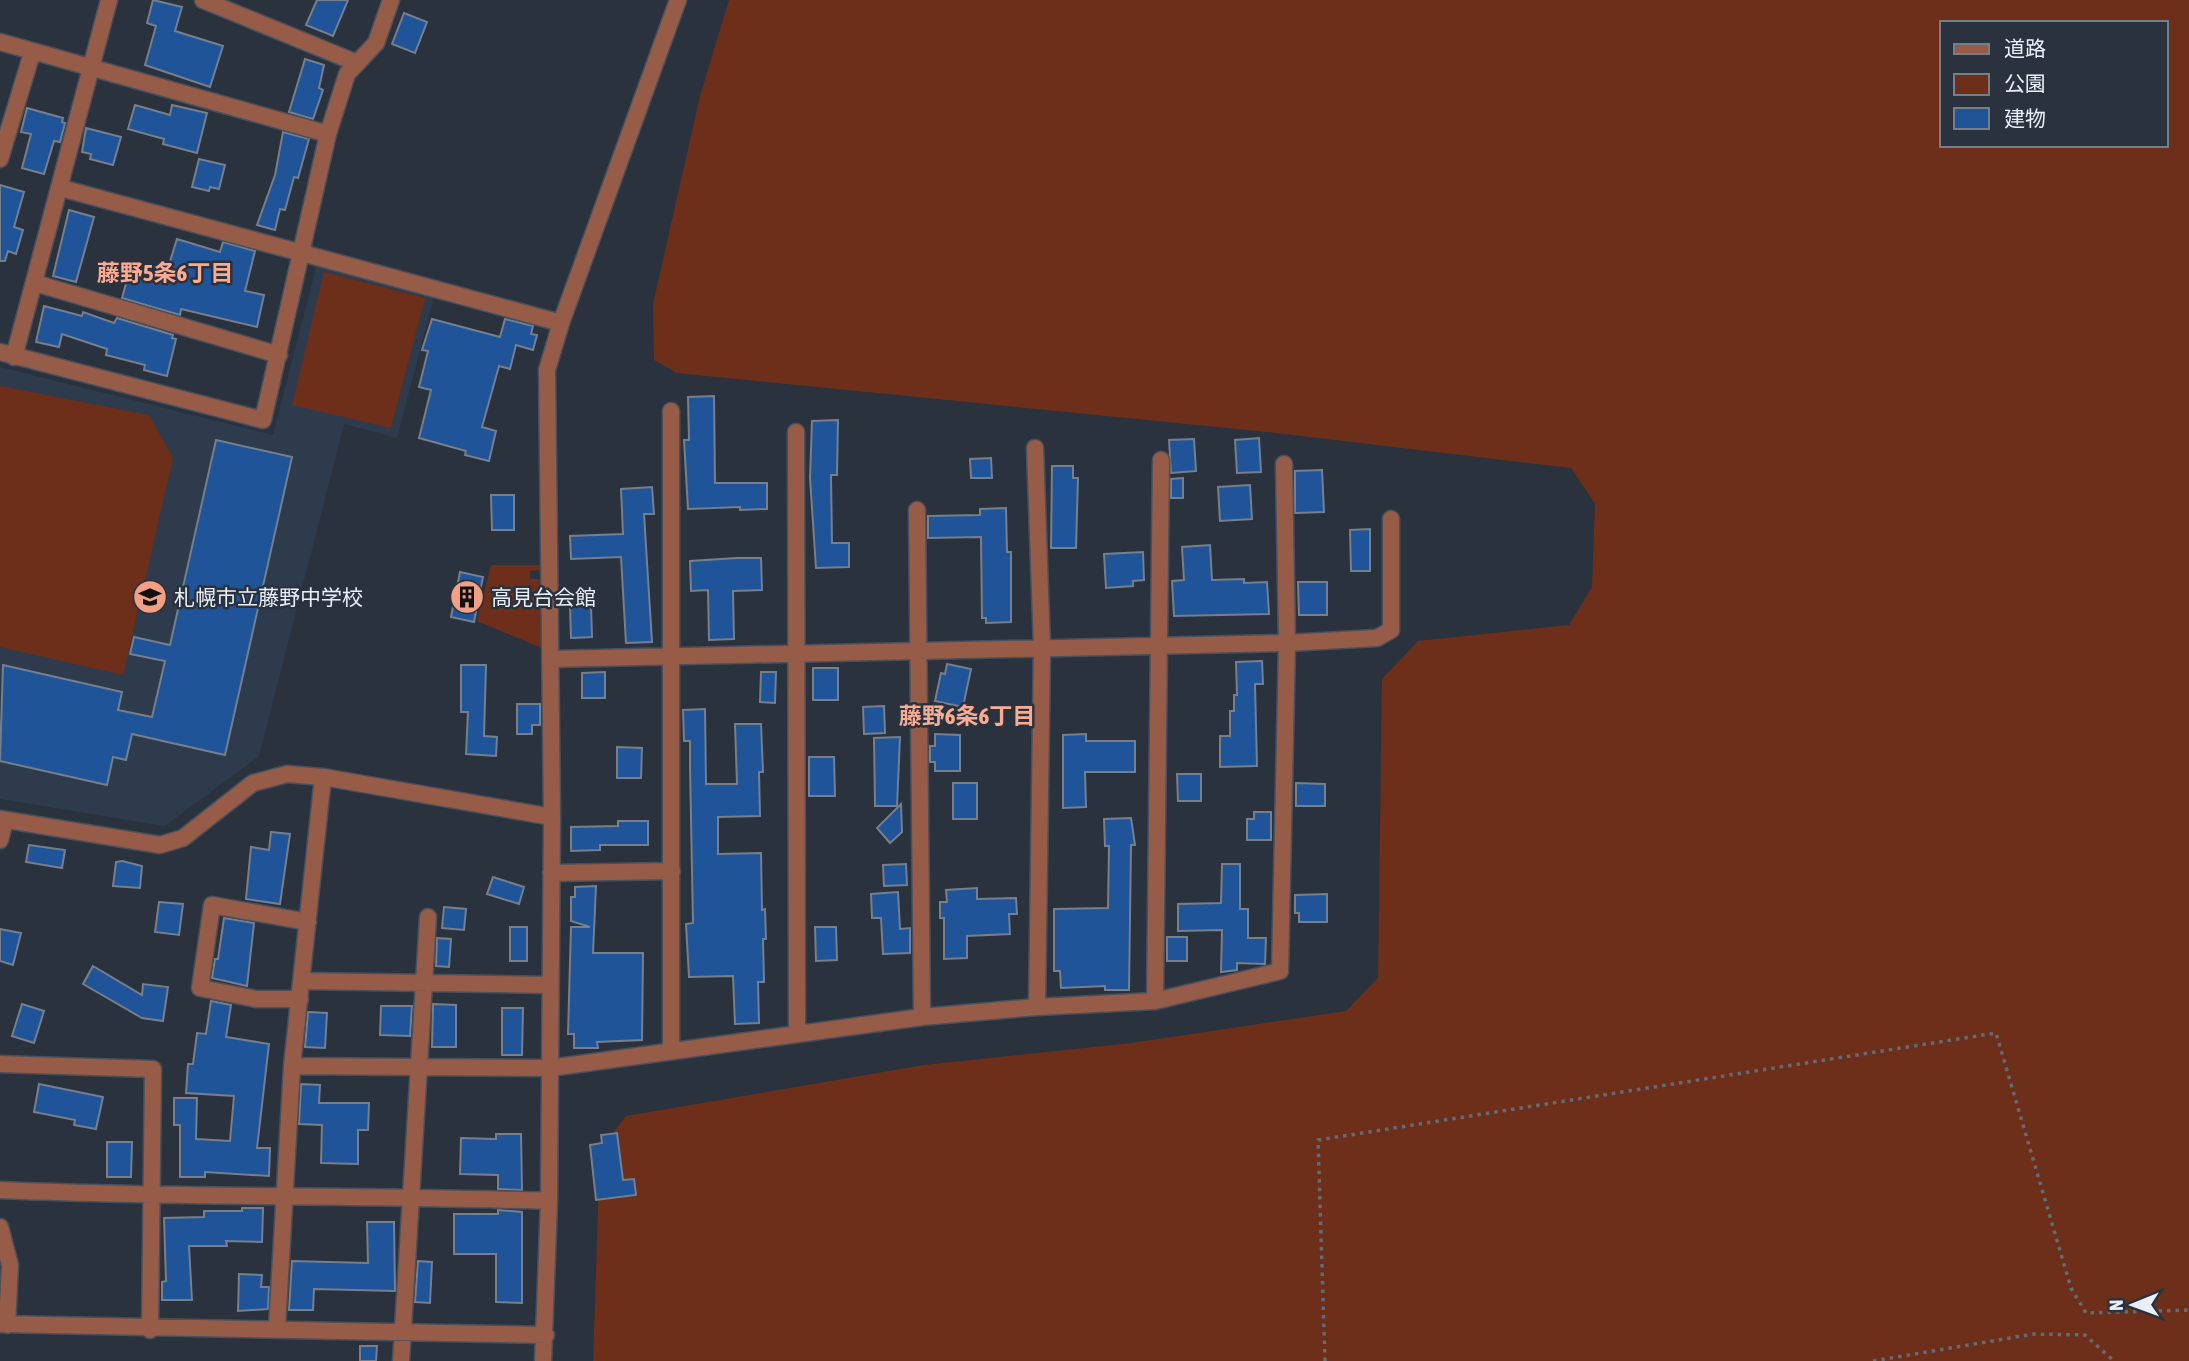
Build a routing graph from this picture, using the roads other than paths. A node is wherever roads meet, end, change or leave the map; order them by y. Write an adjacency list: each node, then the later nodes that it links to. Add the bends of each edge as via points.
1 (109, 0): 8 (street)
2 (391, 0): 7 (street, via 376,43)
3 (678, 0): 14 (street)
4 (213, 2): 7 (street)
5 (0, 42): 6 (street)
6 (32, 53): 8 (street); 10 (street)
7 (357, 63): 9 (street, via 347,74)
8 (90, 68): 9 (street); 11 (street)
9 (328, 134): 12 (street)
10 (0, 159)
11 (61, 188): 12 (street); 13 (street)
12 (301, 251): 14 (street); 16 (street)
13 (35, 283): 15 (street); 16 (street)
14 (561, 323): 30 (street, via 547,370)
15 (7, 355): 16 (street, via 263,420)
16 (279, 355)
17 (671, 411): 29 (street)
18 (796, 432): 28 (street)
19 (1035, 448): 26 (street)
20 (1161, 460): 25 (street)
21 (1284, 464): 24 (street)
22 (917, 510): 27 (street)
23 (1391, 519): 24 (street, via 1391,630 1377,638)
24 (1287, 643): 25 (street); 43 (street, via 1280,971)
25 (1161, 644): 26 (street); 43 (street)
26 (1042, 647): 27 (street); 44 (street)
27 (920, 650): 28 (street); 45 (street)
28 (797, 653): 29 (street); 46 (street)
29 (673, 656): 30 (street); 35 (street)
30 (551, 659): 32 (street)
31 (323, 777): 32 (street); 33 (street, via 287,774 253,783 183,838 160,845); 38 (street)
32 (552, 817): 36 (street)
33 (2, 819): 34 (street)
34 (0, 840)
35 (672, 871): 36 (street); 47 (street)
36 (551, 873): 41 (street)
37 (428, 916): 40 (street)
38 (307, 922): 39 (street); 42 (street, via 212,905 200,988 256,999)
39 (302, 981): 40 (street); 42 (street)
40 (423, 983): 41 (street); 51 (street)
41 (549, 985): 50 (street)
42 (300, 999): 49 (street)
43 (1155, 1001): 44 (street)
44 (1037, 1007): 45 (street)
45 (922, 1017): 46 (street)
46 (797, 1034): 47 (street)
47 (671, 1050): 50 (street)
48 (0, 1063): 53 (street, via 153,1069)
49 (292, 1066): 51 (street); 54 (street)
50 (550, 1068): 51 (street); 56 (street)
51 (418, 1069): 55 (street)
52 (0, 1190): 53 (street)
53 (149, 1196): 54 (street); 60 (street)
54 (283, 1196): 55 (street); 59 (street)
55 (410, 1196): 56 (street); 61 (street)
56 (550, 1200): 62 (street)
57 (0, 1227): 58 (street, via 10,1265)
58 (4, 1324): 60 (street)
59 (277, 1328): 60 (street); 61 (street)
60 (150, 1330)
61 (402, 1332): 62 (street); 63 (street)
62 (546, 1335): 64 (street)
63 (401, 1361)
64 (543, 1361)

